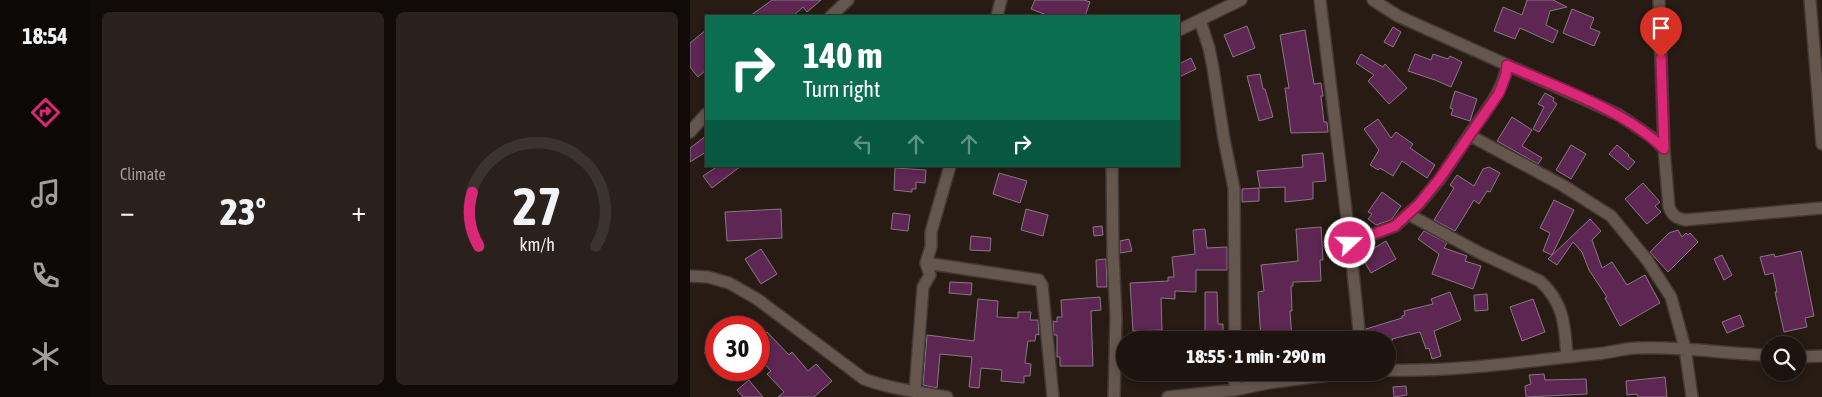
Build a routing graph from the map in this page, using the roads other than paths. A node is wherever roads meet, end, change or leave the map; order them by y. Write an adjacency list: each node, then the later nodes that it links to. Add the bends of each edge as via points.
1 (848, 0): 8 (street)
2 (1001, 0): 9 (street)
3 (1241, 0): 10 (street)
4 (1320, 0): 22 (street)
5 (1373, 0): 12 (street, via 1398,16)
6 (1659, 0): 17 (street)
7 (1810, 0): 16 (street)
8 (832, 15)
9 (997, 15)
10 (1200, 20): 11 (street); 25 (street, via 1209,48 1234,188)
11 (1180, 30)
12 (1507, 65): 15 (street, via 1499,93); 17 (street, via 1619,115)
13 (705, 115): 14 (street)
14 (690, 132)
15 (1469, 135): 21 (street, via 1440,178); 27 (street, via 1562,185 1611,216 1647,260 1671,297)
16 (1822, 144)
17 (1664, 149): 20 (street, via 1669,207 1678,218)
18 (950, 167): 23 (street, via 931,232 932,247)
19 (1112, 167): 40 (street, via 1116,317)
20 (1822, 208)
21 (1408, 214): 22 (street, via 1395,226); 31 (street, via 1540,281 1561,310)
22 (1350, 243): 26 (street)
23 (926, 263): 36 (street, via 930,275 923,287); 39 (street, via 1039,280)
24 (690, 276): 36 (street, via 729,283 757,299 864,378)
25 (1235, 331)
26 (1359, 331)
27 (1685, 348): 28 (street); 31 (street, via 1635,348); 42 (street)
28 (1761, 355)
29 (1806, 356): 30 (street)
30 (1822, 356)
31 (1567, 357): 32 (street, via 1491,366)
32 (1396, 370)
33 (1235, 381): 35 (street)
34 (1283, 381): 35 (street)
35 (1235, 390): 37 (street)
36 (916, 393): 38 (street)
37 (1203, 395): 41 (street)
38 (947, 397)
39 (1053, 397)
40 (1114, 397)
41 (1168, 397)
42 (1692, 397)

